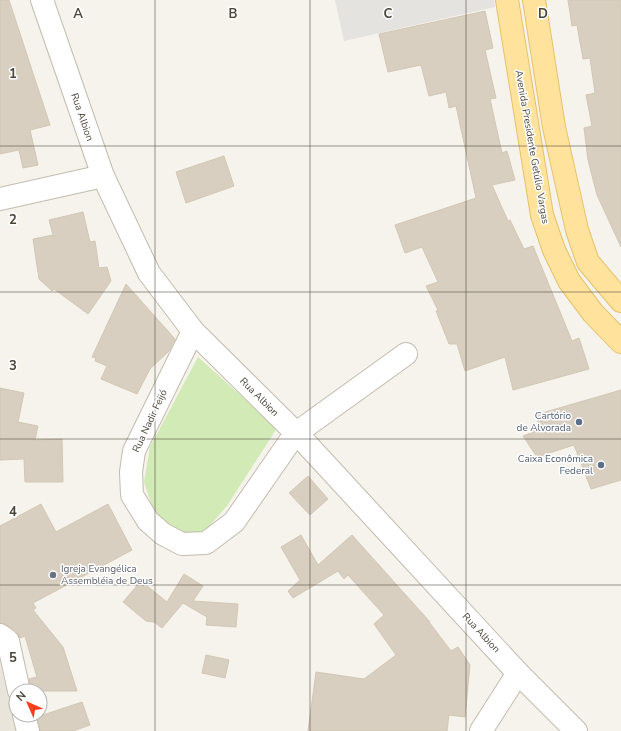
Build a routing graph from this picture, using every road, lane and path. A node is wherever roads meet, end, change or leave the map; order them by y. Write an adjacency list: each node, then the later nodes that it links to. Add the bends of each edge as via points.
1 (42, 0): 4 (street, Rua Albion)
2 (507, 0): 8 (main road, Avenida Presidente Getúlio Vargas, via 542,214 554,250 569,281 593,314)
3 (534, 0): 6 (main road, via 554,127 577,230 588,262)
4 (103, 176): 5 (street); 7 (street, Rua Albion, via 149,273)
5 (0, 199)
6 (621, 301)
7 (193, 331): 10 (street, Rua Albion); 10 (street, Rua Nadir Feijó, via 134,451 131,472 132,496 148,521 163,534 182,544 206,543 234,522)
8 (621, 342)
9 (406, 354): 10 (street, Rua Nadir Feijó)
10 (296, 434): 12 (street, Rua Albion)
11 (1, 635): 13 (street, via 8,641)
12 (518, 673): 14 (street); 15 (street, Rua Albion)
13 (17, 683)
14 (481, 731)
15 (576, 731)

